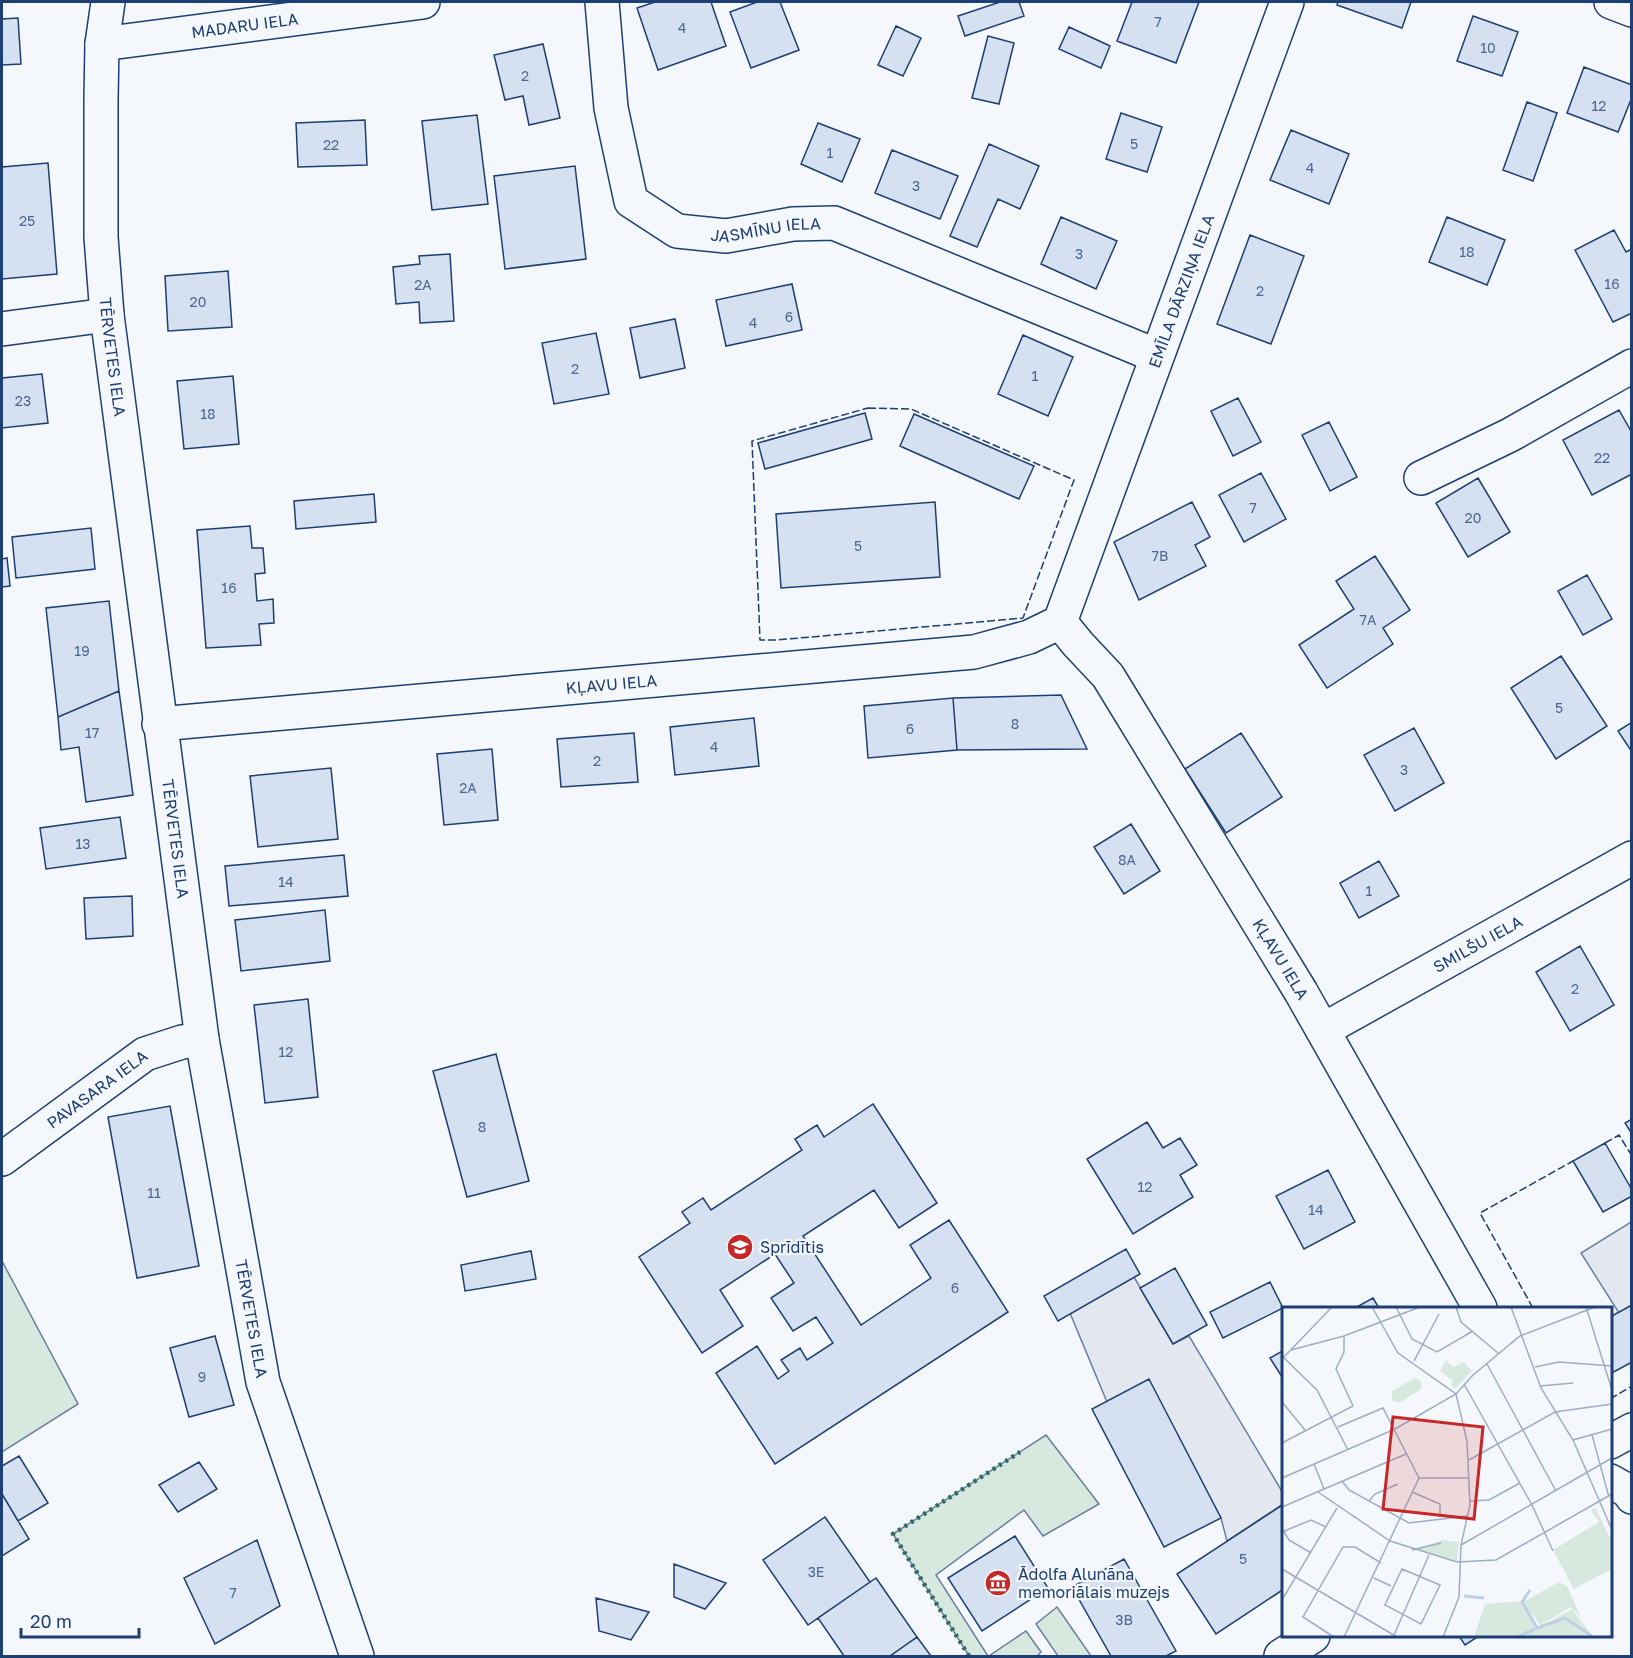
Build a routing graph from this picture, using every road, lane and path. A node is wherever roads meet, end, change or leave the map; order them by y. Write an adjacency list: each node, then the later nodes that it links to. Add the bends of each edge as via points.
1 (108, 2): 7 (street, TĒRVETES IELA)
2 (423, 2): 7 (street, MADARU IELA)
3 (602, 2): 10 (street, JASMĪNU IELA, via 611,108 631,201 658,219 677,231 726,236 793,224 834,223)
4 (1287, 2): 10 (street, EMĪLA DĀRZIŅA IELA)
5 (1611, 2): 6 (street)
6 (1632, 10)
7 (102, 44): 8 (street, TĒRVETES IELA, via 101,237)
8 (107, 315): 9 (street); 14 (street, TĒRVETES IELA)
9 (2, 329)
10 (1157, 357): 13 (street, EMĪLA DĀRZIŅA IELA)
11 (1632, 366): 12 (street, via 1510,435)
12 (1421, 478)
13 (1060, 622): 14 (street, KĻAVU IELA, via 1029,637 974,652); 16 (street, KĻAVU IELA, via 1108,676)
14 (159, 724): 17 (street, TĒRVETES IELA)
15 (1632, 858): 16 (street, SMILŠU IELA)
16 (1323, 1030): 19 (street, KĻAVU IELA)
17 (202, 1039): 18 (street, PAVASARA IELA, via 145,1054); 25 (street, TĒRVETES IELA, via 263,1382)
18 (2, 1160)
19 (1479, 1307)
20 (1632, 1430): 21 (street)
21 (1612, 1441)
22 (1612, 1482): 23 (street)
23 (1632, 1497)
24 (1310, 1637): 26 (street)
25 (357, 1656)
26 (1281, 1656)

